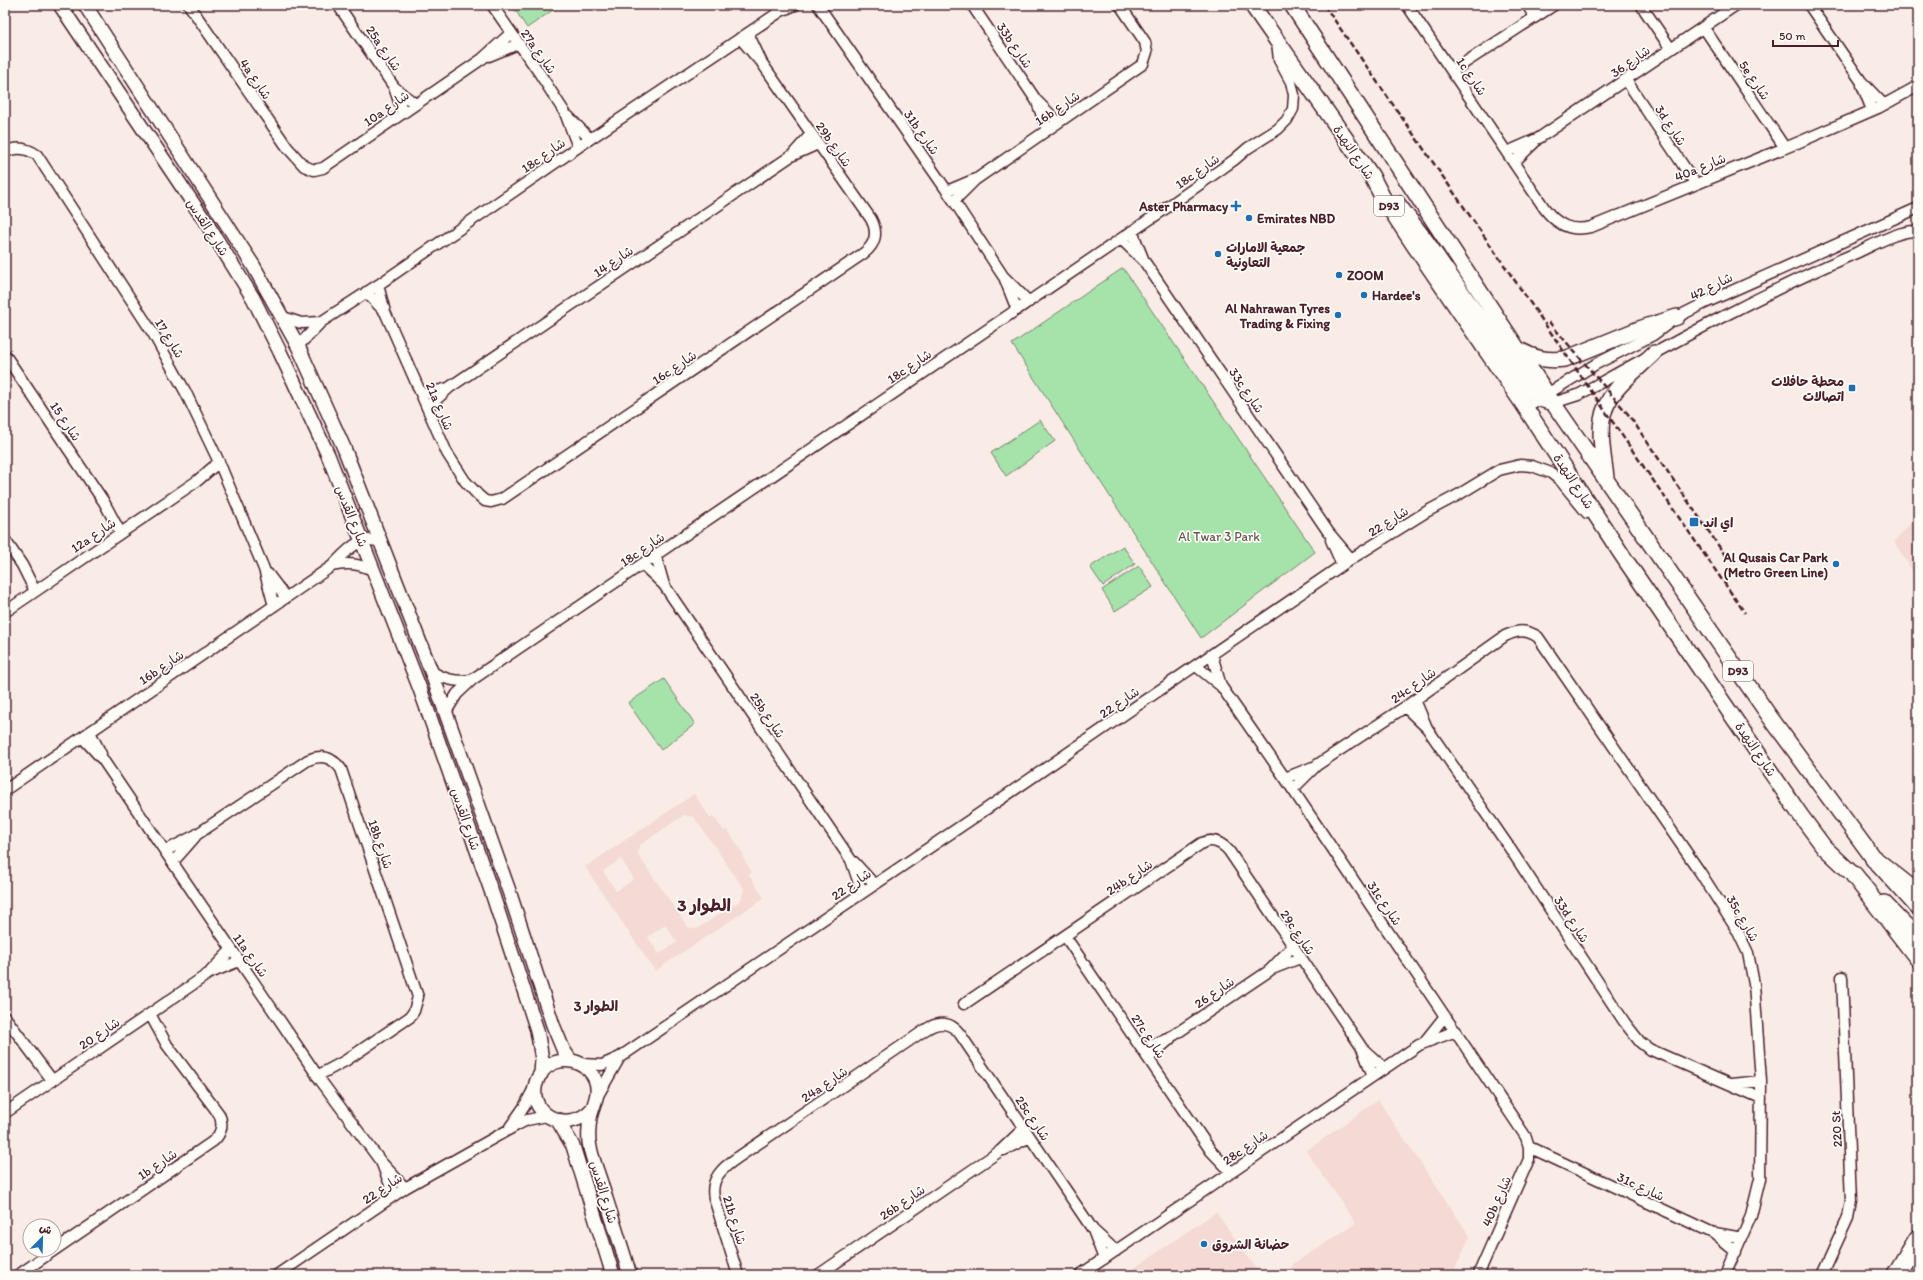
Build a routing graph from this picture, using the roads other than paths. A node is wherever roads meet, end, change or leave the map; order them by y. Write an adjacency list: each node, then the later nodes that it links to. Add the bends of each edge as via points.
1 (53, 5): 21 (main road)
2 (60, 5): 21 (main road, شارع القدس)
3 (85, 5): 71 (main road, شارع القدس, via 253,265)
4 (189, 5): 52 (street, 4a شارع, via 287,147)
5 (338, 5): 33 (street, 25a شارع)
6 (492, 5): 23 (street, 27a شارع)
7 (795, 5): 19 (street, 18c شارع)
8 (818, 5): 56 (street, 31b شارع)
9 (972, 5): 34 (street, 33b شارع)
10 (1120, 5): 40 (street, 16b شارع, via 1143,38 1148,52 1144,64)
11 (1252, 5): 25 (main road, شارع النهدة / D93)
12 (1292, 5): 75 (main road, شارع النهدة / D93)
13 (1407, 5): 29 (street, 1c شارع)
14 (1526, 5): 20 (street)
15 (1554, 5): 20 (street)
16 (1641, 5): 27 (street)
17 (1736, 5): 22 (street, شارع 36)
18 (1809, 5): 31 (street)
19 (783, 8): 24 (street, 18c شارع)
20 (1535, 17): 29 (street)
21 (73, 24): 67 (main road, شارع القدس, via 208,224)
22 (1704, 28): 27 (street, شارع 36); 47 (street, 5e شارع)
23 (511, 33): 26 (street, 27a شارع); 28 (street, 10a شارع)
24 (744, 36): 42 (street, 29b شارع); 44 (street, 18c شارع)
25 (1278, 40): 53 (main road, شارع النهدة / D93); 59 (street, 18c شارع, via 1279,60 1293,89 1294,102 1283,124)
26 (518, 44): 28 (street, 10a شارع); 39 (street, 27a شارع)
27 (1671, 49): 30 (street, شارع 36)
28 (482, 60): 35 (street, 10a شارع)
29 (1452, 71): 49 (street, 1c شارع)
30 (1626, 80): 43 (street, شارع 36); 55 (street, 3d شارع)
31 (1861, 81): 36 (street); 37 (street)
32 (1918, 86): 36 (street, 40a شارع)
33 (394, 87): 35 (street, 25a شارع); 38 (street, 25a شارع)
34 (1036, 100): 40 (street, 33b شارع); 41 (street, 33b شارع)
35 (415, 104): 38 (street, 10a شارع)
36 (1884, 105): 37 (street, 40a شارع)
37 (1872, 110): 47 (street, 40a شارع)
38 (403, 113): 52 (street, 10a شارع, via 323,168 314,170)
39 (565, 113): 44 (street, 27a شارع); 46 (street, 27a شارع)
40 (1058, 122): 41 (street, 16b شارع)
41 (1047, 130): 54 (street, 16b شارع)
42 (811, 134): 45 (street, 29b شارع); 50 (street, شارع 14)
43 (1539, 138): 49 (street, شارع 36); 51 (street, شارع 36)
44 (590, 139): 46 (street, 18c شارع)
45 (818, 144): 50 (street, شارع 14); 62 (street, 29b شارع, via 871,219 876,230)
46 (578, 147): 65 (street, 18c شارع)
47 (1785, 148): 55 (street, 40a شارع)
48 (5, 152): 83 (street, شارع 17, via 15,148 31,151 46,168 160,346 185,391)
49 (1507, 152): 51 (street, 1c شارع)
50 (791, 156): 78 (street, شارع 14)
51 (1514, 162): 55 (street, 40a شارع, via 1550,216 1564,227 1573,229 1591,227)
52 (304, 166)
53 (1372, 175): 80 (main road, via 1415,226 1524,382 1534,394); 81 (main road, شارع النهدة / D93, via 1383,198 1414,245)
54 (975, 180): 56 (street, 16b شارع); 57 (street, 16b شارع)
55 (1695, 183)
56 (947, 191): 57 (street, 31b شارع)
57 (954, 201): 64 (street, 31b شارع)
58 (1918, 208): 72 (street, شارع 42, via 1737,287)
59 (1132, 231): 61 (street, 18c شارع); 63 (street, 33c شارع)
60 (1918, 231): 76 (street, شارع 42, via 1901,233 1841,259)
61 (1121, 239): 63 (street, 33c شارع); 68 (street, 18c شارع)
62 (873, 243): 85 (street, 16c شارع, via 864,253 502,499 494,502)
63 (1144, 261): 92 (street, 33c شارع)
64 (1003, 276): 68 (street, 31b شارع); 69 (street, 31b شارع)
65 (378, 285): 66 (street, 18c شارع); 70 (street, 21a شارع)
66 (366, 292): 70 (street, 21a شارع); 73 (street, 18c شارع)
67 (253, 298): 74 (main road, via 264,305 286,343); 88 (main road, شارع القدس, via 328,455)
68 (1029, 302): 69 (street, 18c شارع)
69 (1017, 310): 90 (street, 18c شارع)
70 (385, 312): 79 (street, 21a شارع)
71 (283, 317): 73 (street, via 301,323); 74 (main road, شارع القدس)
72 (1677, 317): 75 (main road, via 1649,325 1565,359 1540,360); 80 (street, شارع 42, via 1653,336 1596,364)
73 (321, 322): 74 (street, 18c شارع)
74 (298, 346): 89 (main road, شارع القدس, via 344,448)
75 (1517, 348): 80 (main road, شارع النهدة / D93)
76 (1654, 353): 80 (street, شارع 42, via 1578,395); 84 (main road, via 1616,389 1604,411 1602,437)
77 (5, 355): 86 (street, شارع 15)
78 (450, 387): 79 (street, شارع 14); 82 (street, شارع 14)
79 (422, 395): 82 (street, 21a شارع)
80 (1547, 398): 81 (street, شارع 42); 84 (main road, شارع النهدة / D93)
81 (1526, 407): 91 (main road, شارع النهدة / D93)
82 (427, 408): 85 (street, 21a شارع, via 453,463 471,489)
83 (220, 466): 86 (street, 12a شارع); 95 (street, شارع 17)
84 (1607, 481): 120 (main road, شارع النهدة / D93, via 1770,717)
85 (485, 501)
86 (124, 530): 98 (street, 12a شارع)
87 (5, 540): 98 (street)
88 (362, 540): 89 (street, via 370,539); 94 (street, 16b شارع); 96 (main road, شارع القدس)
89 (382, 543): 105 (main road, شارع القدس)
90 (656, 556): 93 (street, 18c شارع); 97 (street, 25b شارع)
91 (1624, 558): 92 (street, شارع 22, via 1560,480 1551,473 1532,466 1520,465 1499,470); 123 (main road, شارع النهدة / D93, via 1812,832)
92 (1347, 562): 103 (street, شارع 22)
93 (643, 565): 97 (street, 25b شارع); 106 (street, 18c شارع)
94 (332, 566): 96 (street, 16b شارع, via 351,564); 99 (street, 16b شارع)
95 (264, 569): 99 (street, شارع 17); 100 (street, شارع 17)
96 (374, 571): 151 (main road, شارع القدس, via 431,719 537,1030 542,1059)
97 (664, 585): 121 (street, 25b شارع)
98 (39, 589): 101 (street, 12a شارع)
99 (286, 598): 100 (street, 16b شارع)
100 (274, 606): 112 (street, 16b شارع)
101 (5, 612)
102 (1524, 630): 108 (street, 24c شارع, via 1505,636); 153 (street, 35c شارع, via 1532,632 1543,642 1696,866 1741,938 1748,953 1754,984)
103 (1212, 656): 104 (street, شارع 22); 107 (street, 31c شارع)
104 (1196, 666): 107 (street, 31c شارع); 124 (street, شارع 22)
105 (431, 671): 106 (street, 18c شارع, via 451,681); 110 (main road, شارع القدس)
106 (473, 679): 110 (street, 18c شارع, via 457,694)
107 (1221, 686): 114 (street, 31c شارع)
108 (1415, 700): 109 (street, 24c شارع); 111 (street, 33d شارع)
109 (1405, 707): 111 (street, 33d شارع); 113 (street, 24c شارع)
110 (446, 712): 148 (main road, شارع القدس, via 553,1025 560,1043)
111 (1427, 728): 155 (street, 33d شارع, via 1640,1042 1659,1054)
112 (86, 734): 115 (street, 16b شارع); 119 (street, 11a شارع)
113 (1317, 765): 114 (street, 24c شارع); 116 (street, 24c شارع)
114 (1285, 778): 116 (street, 31c شارع)
115 (6, 787)
116 (1293, 789): 140 (street, 31c شارع)
117 (196, 836): 119 (street, 18b شارع); 122 (street, 18b شارع); 152 (street, 18b شارع, via 308,760 315,757 330,758 341,769 418,997 410,1017)
118 (1207, 841): 128 (street, 24b شارع); 130 (street, 29c شارع, via 1214,841 1226,848)
119 (165, 851): 122 (street, 11a شارع)
120 (1874, 859): 126 (highway); 127 (main road, شارع النهدة / D93)
121 (851, 860): 124 (street, 25b شارع); 125 (street, 25b شارع)
122 (173, 862): 131 (street, 11a شارع)
123 (1854, 875): 129 (main road, شارع النهدة / D93); 133 (highway)
124 (874, 884): 125 (street, شارع 22)
125 (862, 892): 147 (street, شارع 22)
126 (1918, 894)
127 (1918, 908)
128 (1066, 936): 138 (street, 24b شارع); 146 (street, 27c شارع)
129 (1918, 938)
130 (1292, 947): 132 (street, 29c شارع); 135 (street, شارع 26)
131 (231, 950): 134 (street, 11a شارع); 136 (street, شارع 20)
132 (1300, 958): 135 (street, شارع 26); 145 (street, 29c شارع)
133 (1918, 958)
134 (238, 961): 136 (street, شارع 20); 152 (street, 11a شارع)
135 (1269, 971): 146 (street, شارع 26)
136 (208, 974): 139 (street, شارع 20)
137 (1842, 977): 189 (street, 220 St, via 1851,1201 1848,1218)
138 (964, 1004)
139 (147, 1016): 154 (street, شارع 20); 180 (street, 1b شارع, via 156,1035 167,1045 219,1114 222,1124 219,1135)
140 (1445, 1016): 143 (street, 31c شارع); 144 (street, 28c شارع)
141 (5, 1017): 154 (street)
142 (947, 1023): 160 (street, 25c شارع, via 957,1030); 169 (street, 24a شارع, via 930,1026 737,1158)
143 (1456, 1031): 144 (street, 28c شارع); 162 (street, 31c شارع)
144 (1424, 1041): 149 (street, 28c شارع)
145 (1362, 1048): 149 (street, 29c شارع); 150 (street, 29c شارع)
146 (1145, 1054): 170 (street, 27c شارع)
147 (620, 1057): 148 (street, شارع 22, via 602,1064); 157 (street, شارع 22)
148 (576, 1062): 151 (main road, via 554,1063); 157 (main road, via 589,1070 595,1078)
149 (1384, 1068): 150 (street, 28c شارع)
150 (1373, 1076): 170 (street, 28c شارع)
151 (538, 1078): 159 (main road, via 535,1091 537,1101 541,1109); 161 (street, شارع 22, via 524,1107)
152 (319, 1079): 167 (street, 11a شارع)
153 (1760, 1081): 155 (street, 33d شارع); 156 (street, 35c شارع)
154 (49, 1082): 158 (street, شارع 20)
155 (1731, 1084): 156 (street, 33d شارع)
156 (1761, 1098): 175 (street, 35c شارع, via 1759,1186)
157 (595, 1102): 159 (main road, via 587,1115 578,1120 568,1122); 183 (main road, شارع القدس, via 589,1133 590,1144)
158 (5, 1113)
159 (553, 1118): 161 (street, شارع 22, via 527,1120); 182 (main road, شارع القدس, via 569,1137 575,1152)
160 (1024, 1128): 163 (street, 25c شارع); 165 (street, 26b شارع)
161 (507, 1130): 171 (street, شارع 22)
162 (1526, 1136): 164 (street, 40b شارع)
163 (1030, 1137): 165 (street, 26b شارع); 173 (street, 25c شارع)
164 (1529, 1147): 166 (street, 40b شارع); 168 (street, 31c شارع)
165 (1000, 1151): 185 (street, 26b شارع)
166 (1529, 1159): 168 (street, 31c شارع); 187 (street, 40b شارع)
167 (381, 1162): 171 (street, 11a شارع); 172 (street, 11a شارع)
168 (1558, 1162): 174 (street, 31c شارع)
169 (718, 1174): 184 (street, 21b شارع, via 713,1185 714,1198)
170 (1227, 1174): 177 (street, 28c شارع)
171 (405, 1188): 172 (street, شارع 22)
172 (394, 1195): 181 (street, شارع 22)
173 (1093, 1230): 177 (street, 25c شارع); 179 (street, 25c شارع)
174 (1713, 1233): 175 (street, 31c شارع); 178 (street, 31c شارع)
175 (1742, 1238): 178 (street, 35c شارع)
176 (1918, 1238): 190 (highway)
177 (1116, 1251): 179 (street, 28c شارع)
178 (1736, 1252): 188 (street, 35c شارع)
179 (1104, 1259): 186 (street, 28c شارع)
180 (18, 1275)
181 (277, 1275)
182 (613, 1275)
183 (630, 1275)
184 (738, 1275)
185 (818, 1275)
186 (1080, 1275)
187 (1478, 1275)
188 (1725, 1275)
189 (1822, 1275)
190 (1896, 1275)

